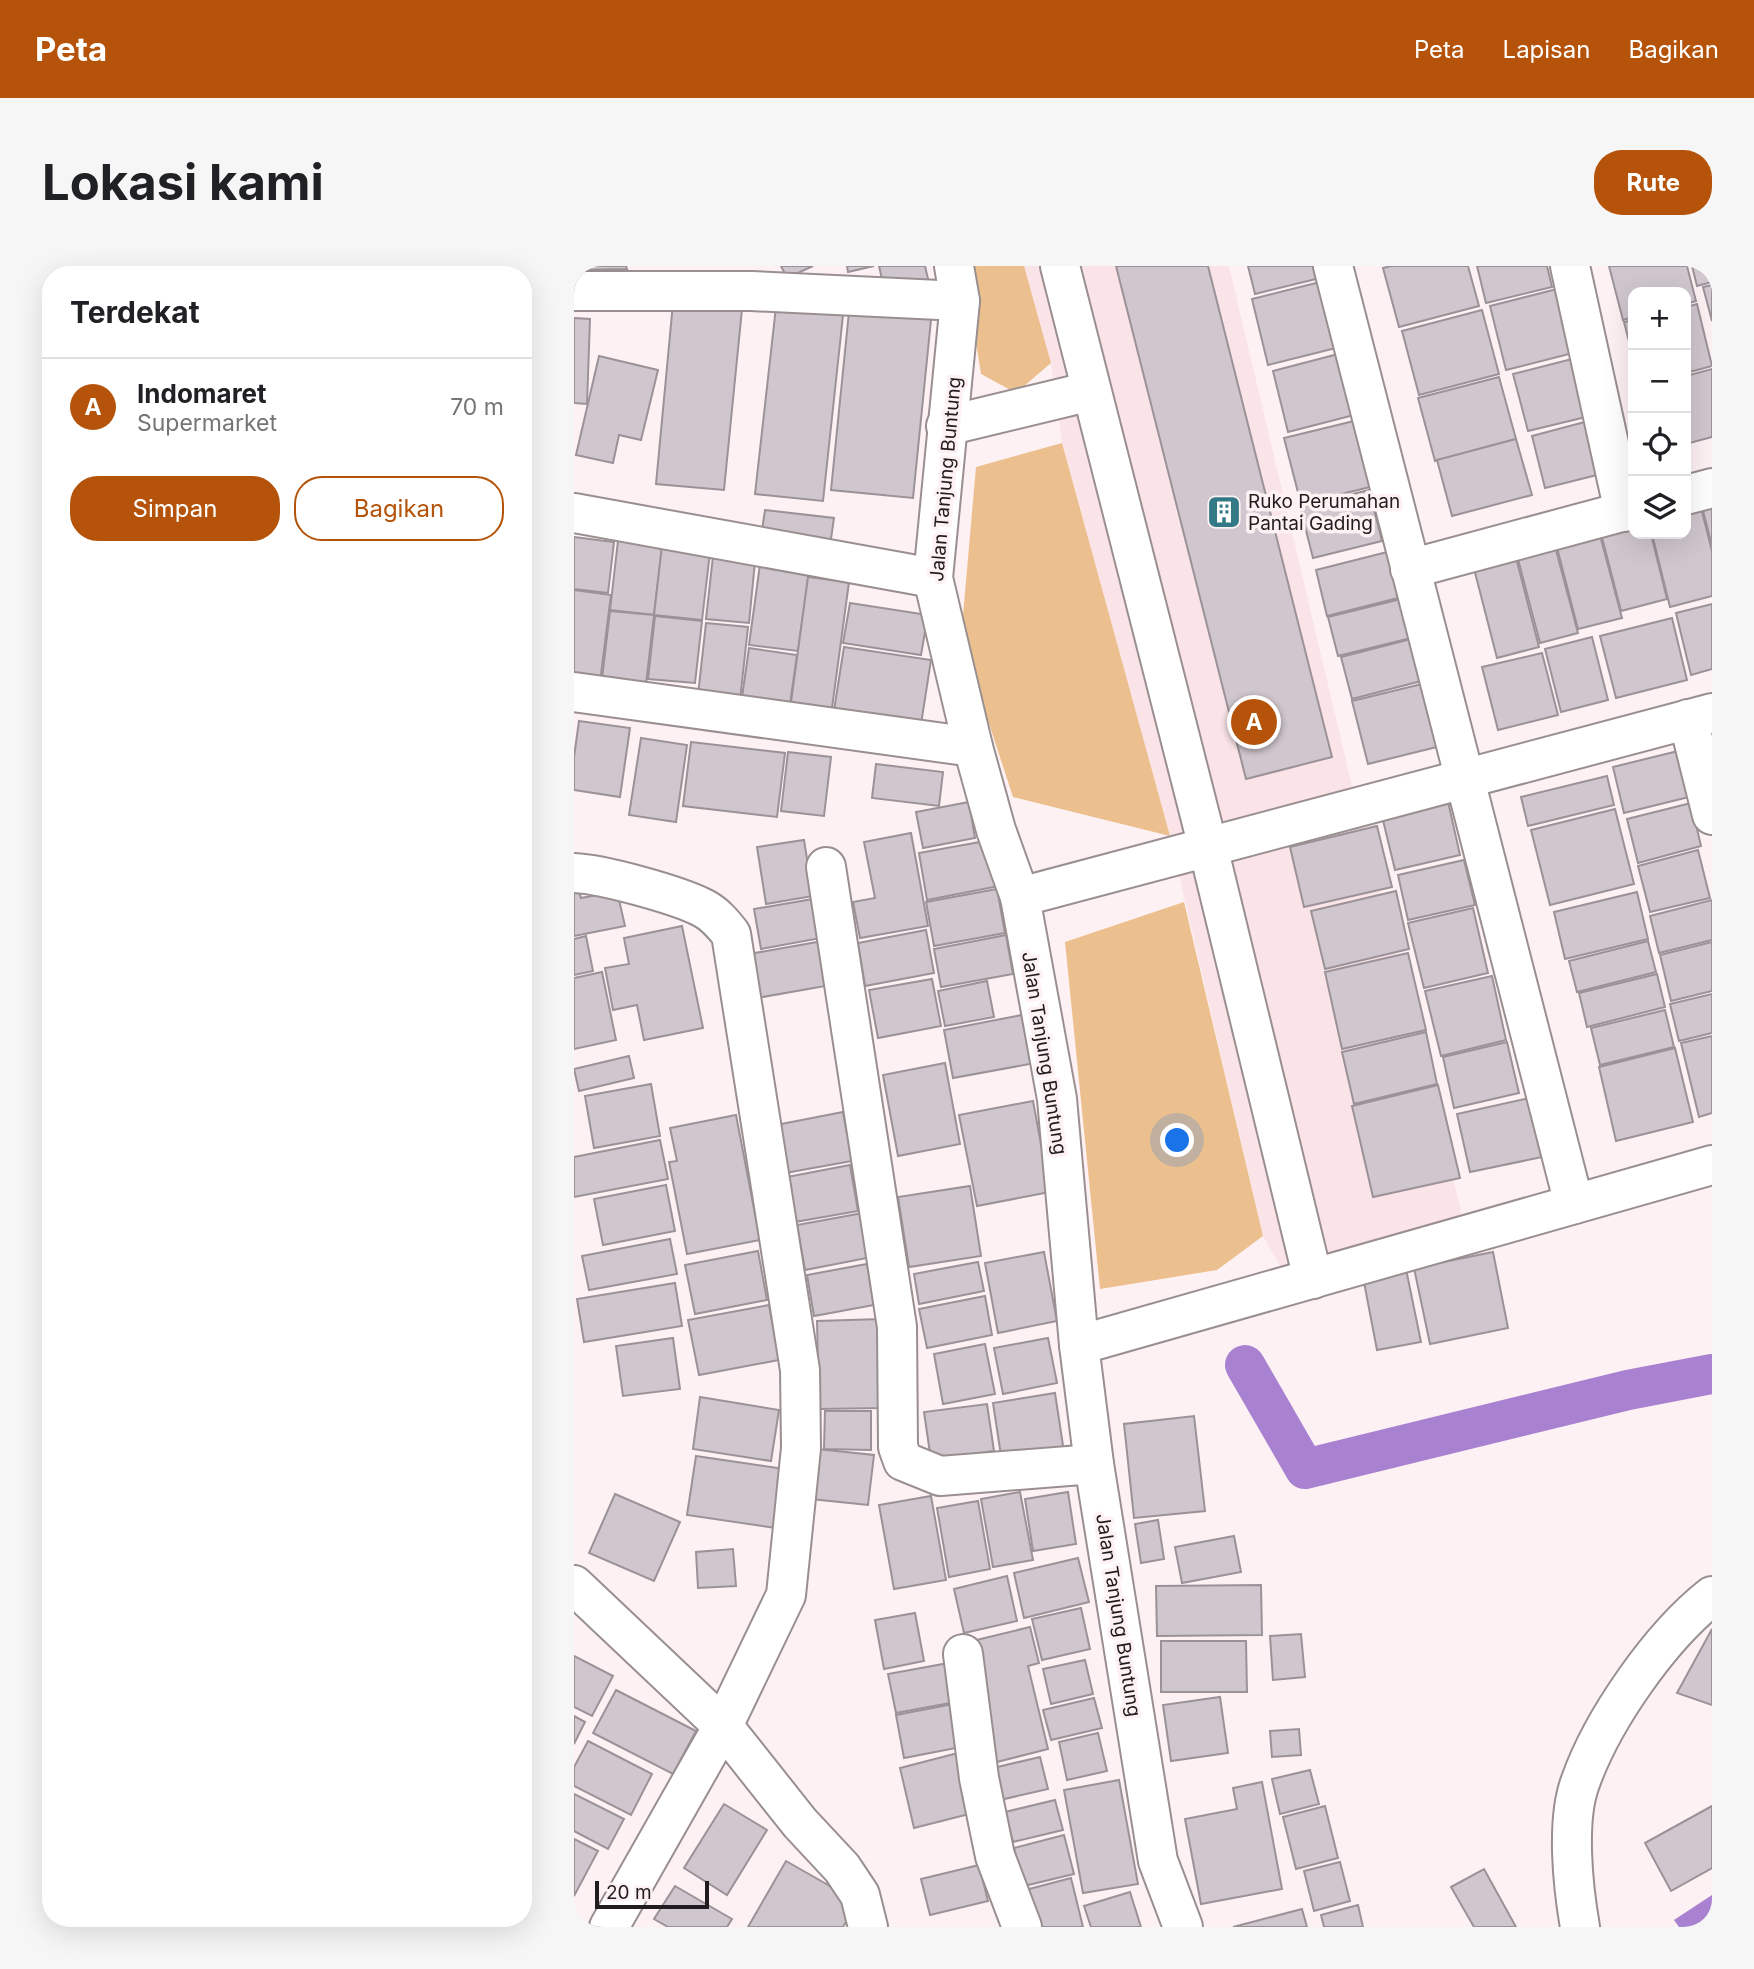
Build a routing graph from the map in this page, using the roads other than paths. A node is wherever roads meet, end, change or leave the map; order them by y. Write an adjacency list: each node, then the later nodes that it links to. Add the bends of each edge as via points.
1 (1060, 266): 6 (street)
2 (1333, 266): 13 (street)
3 (1570, 266): 10 (street)
4 (957, 283): 5 (street, via 751,291); 7 (street, Jalan Tanjung Buntung)
5 (574, 291)
6 (1091, 391): 7 (street); 20 (street)
7 (946, 426): 14 (street, Jalan Tanjung Buntung)
8 (1712, 488): 9 (street)
9 (1691, 494)
10 (1628, 506)
11 (1628, 510): 13 (street)
12 (574, 513): 14 (street)
13 (1410, 569): 18 (street)
14 (933, 578): 17 (street, Jalan Tanjung Buntung)
15 (574, 692): 17 (street)
16 (1700, 716): 18 (street); 19 (street)
17 (973, 747): 23 (street, Jalan Tanjung Buntung)
18 (1464, 778): 20 (street); 25 (street)
19 (1712, 815)
20 (1208, 846): 23 (street); 26 (street)
21 (827, 867): 28 (street, via 897,1327 898,1447 903,1461 940,1476)
22 (574, 873): 32 (street, via 702,908 732,934 800,1370 801,1448 786,1595)
23 (1020, 897): 27 (street, Jalan Tanjung Buntung, via 1057,1099)
24 (1712, 1165): 25 (street)
25 (1574, 1204): 26 (street)
26 (1313, 1279): 27 (street)
27 (1079, 1345): 28 (street, Jalan Tanjung Buntung)
28 (1094, 1464): 36 (street, Jalan Tanjung Buntung, via 1158,1861)
29 (574, 1585): 32 (street)
30 (1712, 1596): 37 (street, via 1691,1613 1618,1704 1579,1785 1573,1891)
31 (963, 1654): 35 (street, via 992,1843)
32 (723, 1726): 33 (street); 34 (street, via 800,1824 842,1868 860,1895)
33 (609, 1927)
34 (868, 1927)
35 (1022, 1927)
36 (1183, 1927)
37 (1580, 1927)

